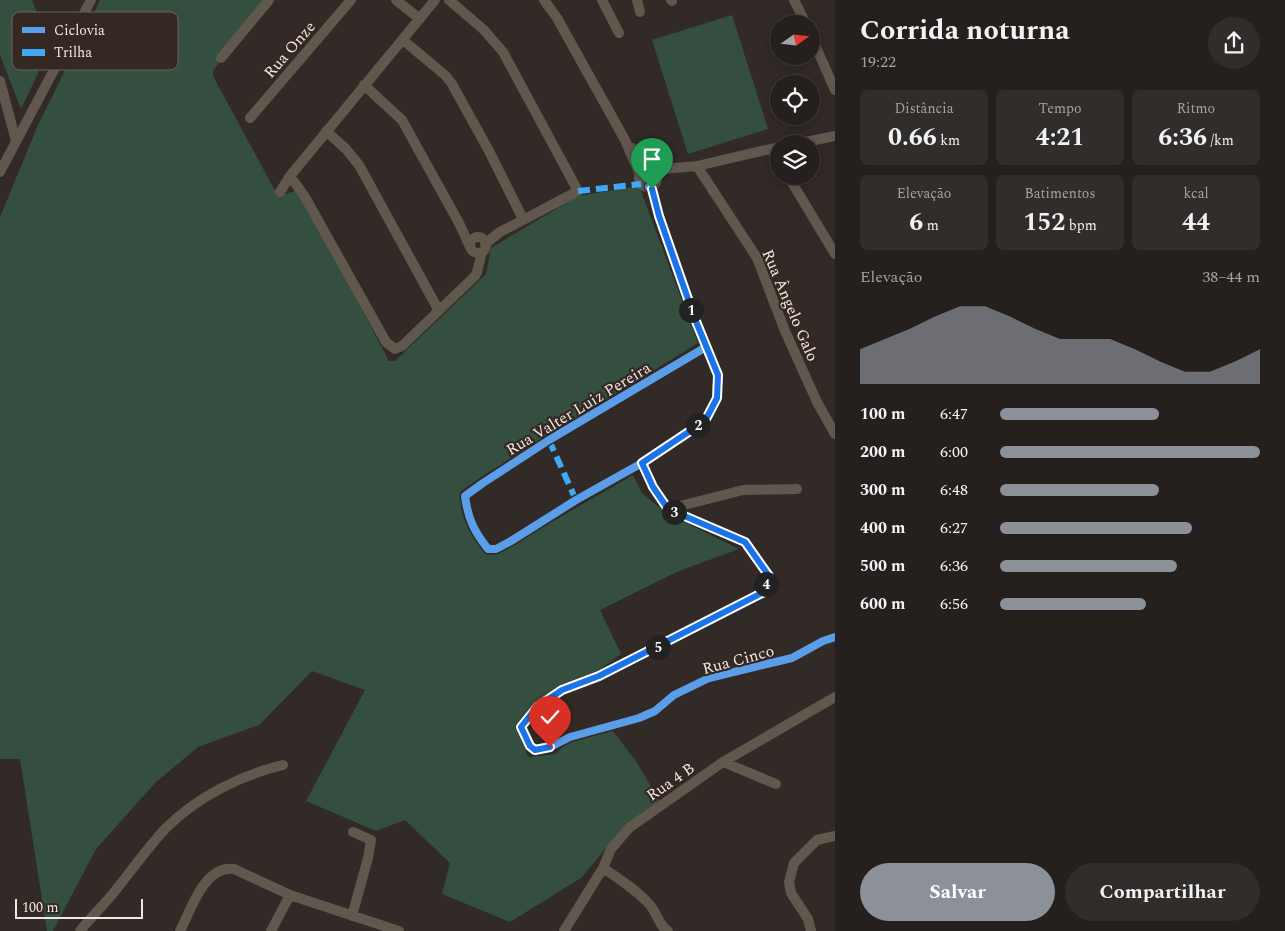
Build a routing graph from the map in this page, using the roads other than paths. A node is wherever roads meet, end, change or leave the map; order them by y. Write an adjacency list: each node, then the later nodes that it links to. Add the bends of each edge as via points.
1 (91, 0): 11 (street)
2 (269, 0): 18 (street)
3 (351, 0): 24 (street, Rua Onze)
4 (396, 0): 14 (street)
5 (435, 0): 14 (street)
6 (449, 0): 41 (street, via 484,30 503,52 578,191)
7 (544, 0): 29 (street)
8 (636, 0): 12 (street)
9 (794, 0): 13 (street)
10 (602, 1): 15 (street)
11 (85, 12)
12 (640, 12)
13 (802, 15)
14 (420, 19): 16 (street)
15 (619, 33)
16 (403, 40): 21 (street); 41 (street, via 452,84)
17 (820, 56): 22 (street)
18 (221, 58)
19 (54, 70): 25 (street)
20 (0, 81): 23 (street)
21 (364, 85): 26 (street); 42 (street, via 402,120 459,223)
22 (835, 90)
23 (8, 109): 25 (street); 30 (street)
24 (250, 118)
25 (27, 120): 30 (street)
26 (326, 131): 37 (street); 44 (street, via 359,165)
27 (835, 136): 28 (street)
28 (820, 139)
29 (625, 140): 34 (street); 36 (street)
30 (16, 141): 35 (street)
31 (770, 149): 32 (street)
32 (697, 166): 33 (street); 46 (street, Rua Ângelo Galo, via 757,258 785,331)
33 (681, 169): 34 (street); 38 (street)
34 (651, 170): 36 (street, via 643,170); 38 (street, via 656,175)
35 (0, 172)
36 (640, 175): 38 (street, via 641,184)
37 (290, 176): 40 (street); 44 (street, via 386,342 398,348)
38 (653, 184): 45 (street, via 659,216)
39 (793, 185): 43 (street)
40 (280, 192)
41 (523, 219): 42 (street)
42 (478, 245): 44 (street, via 475,276)
43 (835, 254)
44 (438, 311)
45 (706, 347): 47 (street, via 718,375 717,398 705,421); 47 (street, Rua Valter Luiz Pereira, via 483,483 466,496 468,514 475,533 488,549 496,549)
46 (835, 434)
47 (642, 463): 49 (street)
48 (797, 489): 49 (street, via 743,490)
49 (668, 509): 50 (street, Rua Cinco, via 745,542 769,576 764,592 599,676 562,690 537,707 521,727 535,750 639,718 655,711 674,695 709,678 792,658)
50 (835, 637)
51 (835, 697): 52 (street, Rua 4 B)
52 (723, 762): 54 (street); 57 (street, Rua 4 B, via 629,828 611,849)
53 (283, 765): 61 (street, via 235,781 166,828)
54 (776, 784)
55 (353, 832): 59 (street, via 371,840)
56 (835, 836): 68 (street, via 817,840 794,863 789,882 791,893 808,919)
57 (604, 868): 66 (street, Rua 4 B); 67 (street, via 651,906)
58 (290, 895): 59 (street); 62 (street, via 234,869 216,871 204,883); 63 (street)
59 (352, 916): 60 (street)
60 (367, 921): 64 (street); 65 (street)
61 (80, 931)
62 (180, 931)
63 (271, 931)
64 (362, 931)
65 (399, 931)
66 (564, 931)
67 (668, 931)
68 (810, 931)

